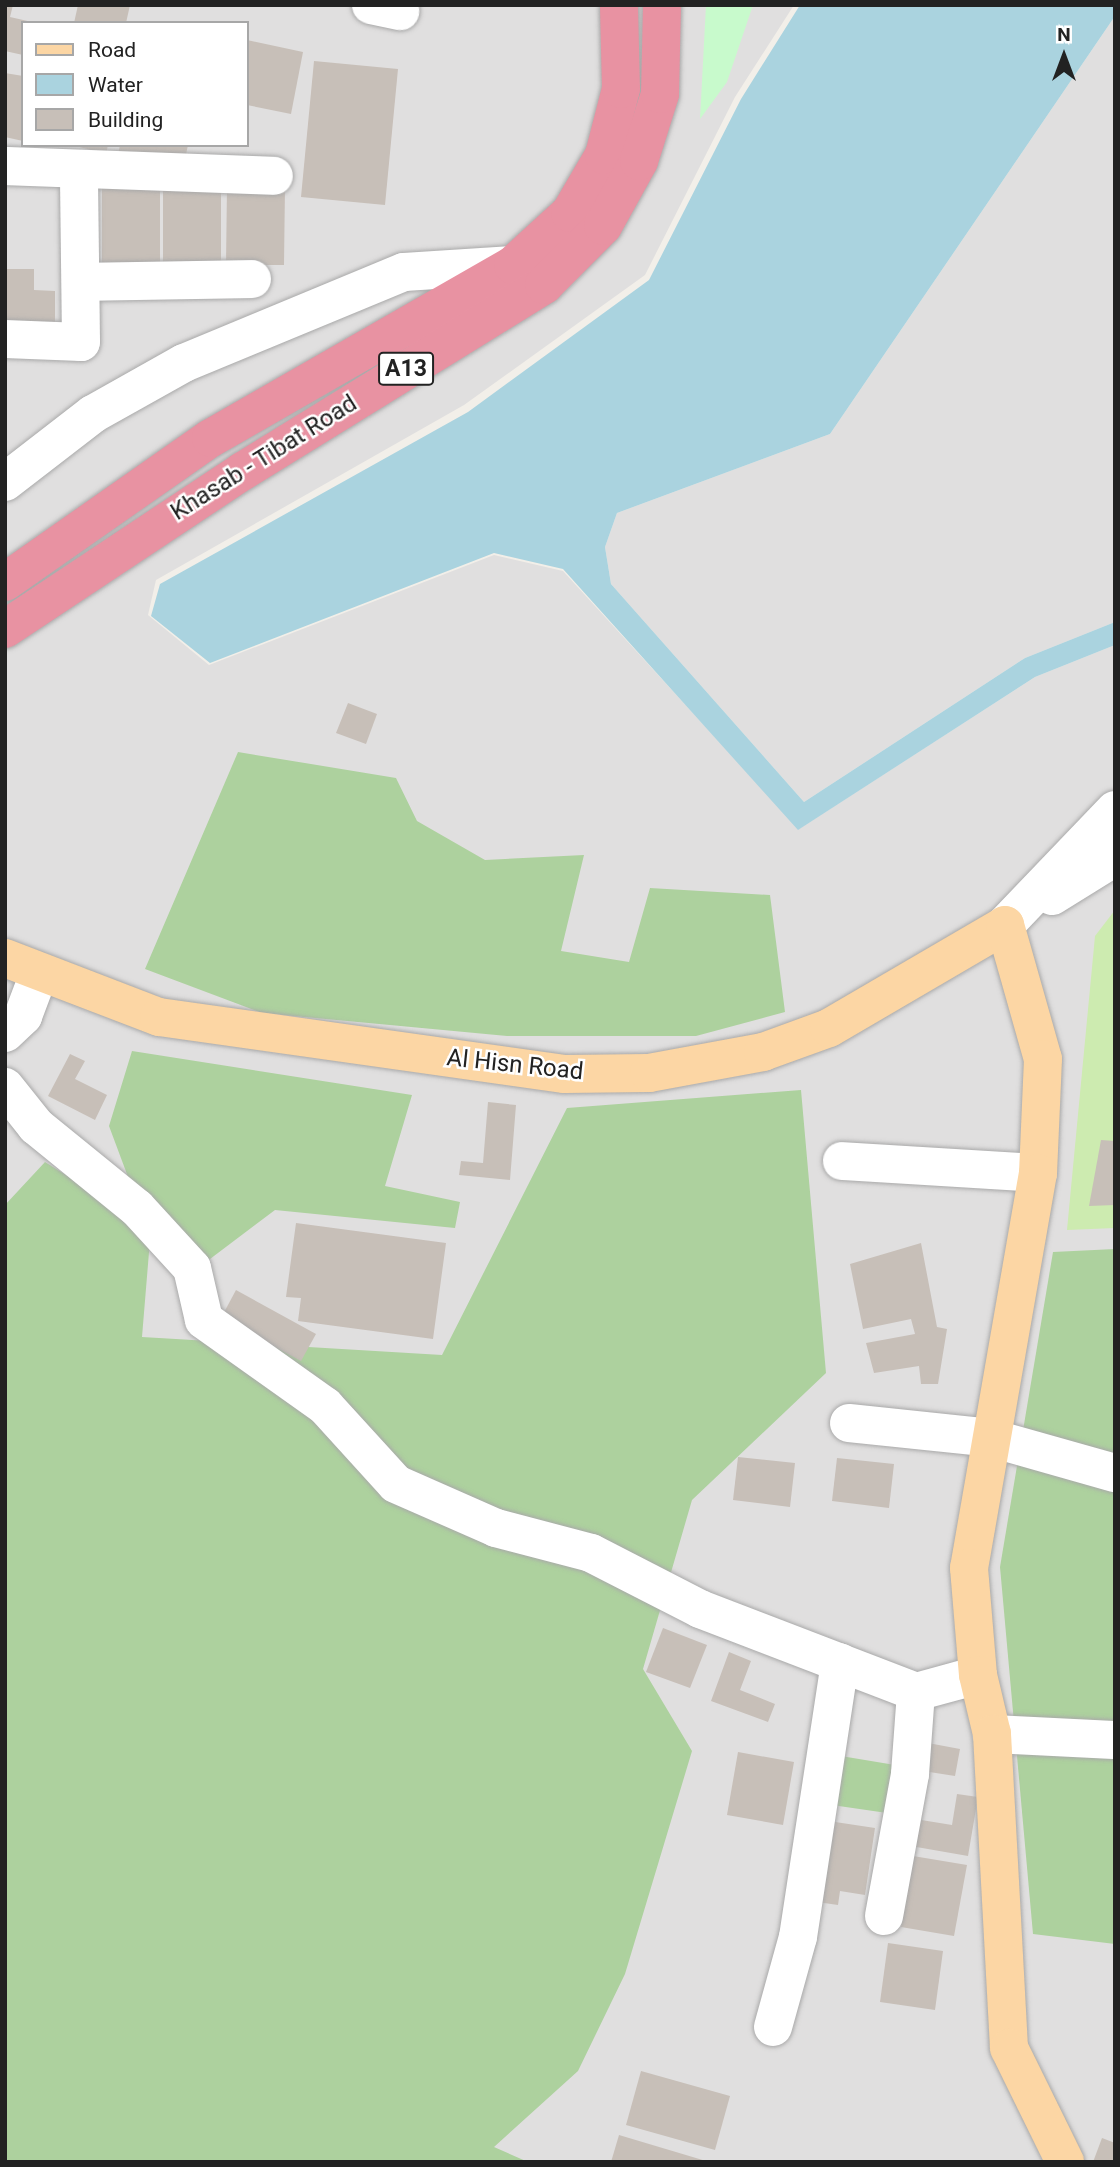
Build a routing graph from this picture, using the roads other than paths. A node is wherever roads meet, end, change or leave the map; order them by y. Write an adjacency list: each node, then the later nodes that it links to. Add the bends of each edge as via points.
1 (620, 5): 6 (highway, Khasab - Tibat Road / A13, via 621,89 604,155 570,214)
2 (662, 5): 12 (highway, Khasab - Tibat Road / A13, via 660,94 639,161 603,226 544,285 208,493)
3 (5, 166): 4 (street)
4 (79, 169): 5 (street); 8 (street)
5 (274, 176)
6 (513, 265): 10 (street, via 404,272 184,363 93,414); 11 (highway, Khasab - Tibat Road / A13, via 211,438)
7 (251, 279): 8 (street)
8 (81, 282): 9 (street, via 81,342)
9 (5, 339)
10 (5, 482)
11 (5, 582)
12 (5, 629)
13 (1115, 810): 15 (street, Al Hisn Road)
14 (1115, 857): 15 (street, Al Hisn Road)
15 (1005, 925): 16 (main road, Al Hisn Road, via 829,1028 763,1052 649,1073 565,1074 278,1038 159,1017); 20 (main road, via 1043,1059)
16 (22, 967): 17 (street, via 23,1016)
17 (5, 1033)
18 (5, 1087): 24 (street, via 36,1126 137,1208 192,1268 204,1320 325,1406 396,1485 496,1528 591,1553 700,1608)
19 (842, 1161): 20 (street)
20 (1038, 1173): 22 (main road)
21 (849, 1423): 22 (street)
22 (991, 1438): 23 (street); 25 (main road, via 969,1568)
23 (1115, 1473)
24 (839, 1662): 26 (street); 30 (street, via 798,1937)
25 (978, 1675): 26 (street); 27 (main road)
26 (916, 1692): 29 (street, via 910,1774)
27 (992, 1734): 28 (street); 31 (main road, via 1009,2048)
28 (1115, 1740)
29 (884, 1916)
30 (773, 2027)
31 (1065, 2162)

